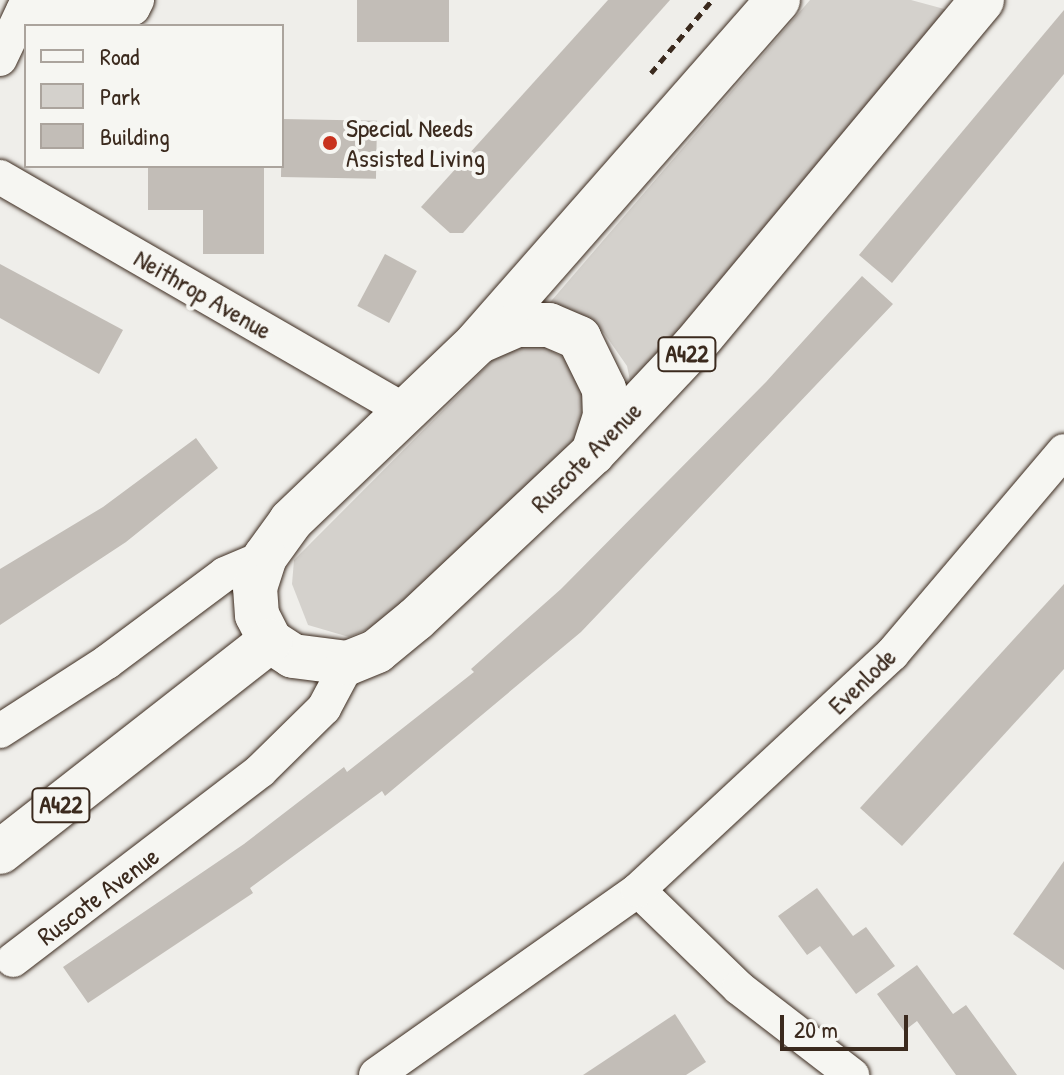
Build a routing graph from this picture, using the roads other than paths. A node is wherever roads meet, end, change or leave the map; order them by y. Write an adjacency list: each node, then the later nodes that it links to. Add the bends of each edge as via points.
1 (137, 0): 4 (street, via 133,8)
2 (778, 0): 7 (main road, A422)
3 (982, 0): 10 (main road, Ruscote Avenue / A422, via 694,346)
4 (26, 5): 5 (street)
5 (0, 59)
6 (0, 177): 8 (street, Neithrop Avenue)
7 (478, 342): 8 (main road, A422); 10 (main road, A422, via 517,325 549,325 579,338 604,389 605,416)
8 (406, 411): 11 (main road, A422, via 291,521)
9 (1064, 451): 16 (street, Evenlode, via 892,654)
10 (593, 453): 13 (main road, Ruscote Avenue / A422, via 416,619 377,651)
11 (265, 557): 12 (main road, A422, via 256,601); 14 (street, via 225,574 107,662)
12 (270, 641): 13 (main road, via 293,656); 15 (main road, A422)
13 (348, 663): 17 (street, Ruscote Avenue, via 324,708 260,771)
14 (0, 731)
15 (0, 852)
16 (638, 890): 18 (street, Evenlode); 19 (street, via 739,988)
17 (13, 960)
18 (376, 1075)
19 (852, 1075)

